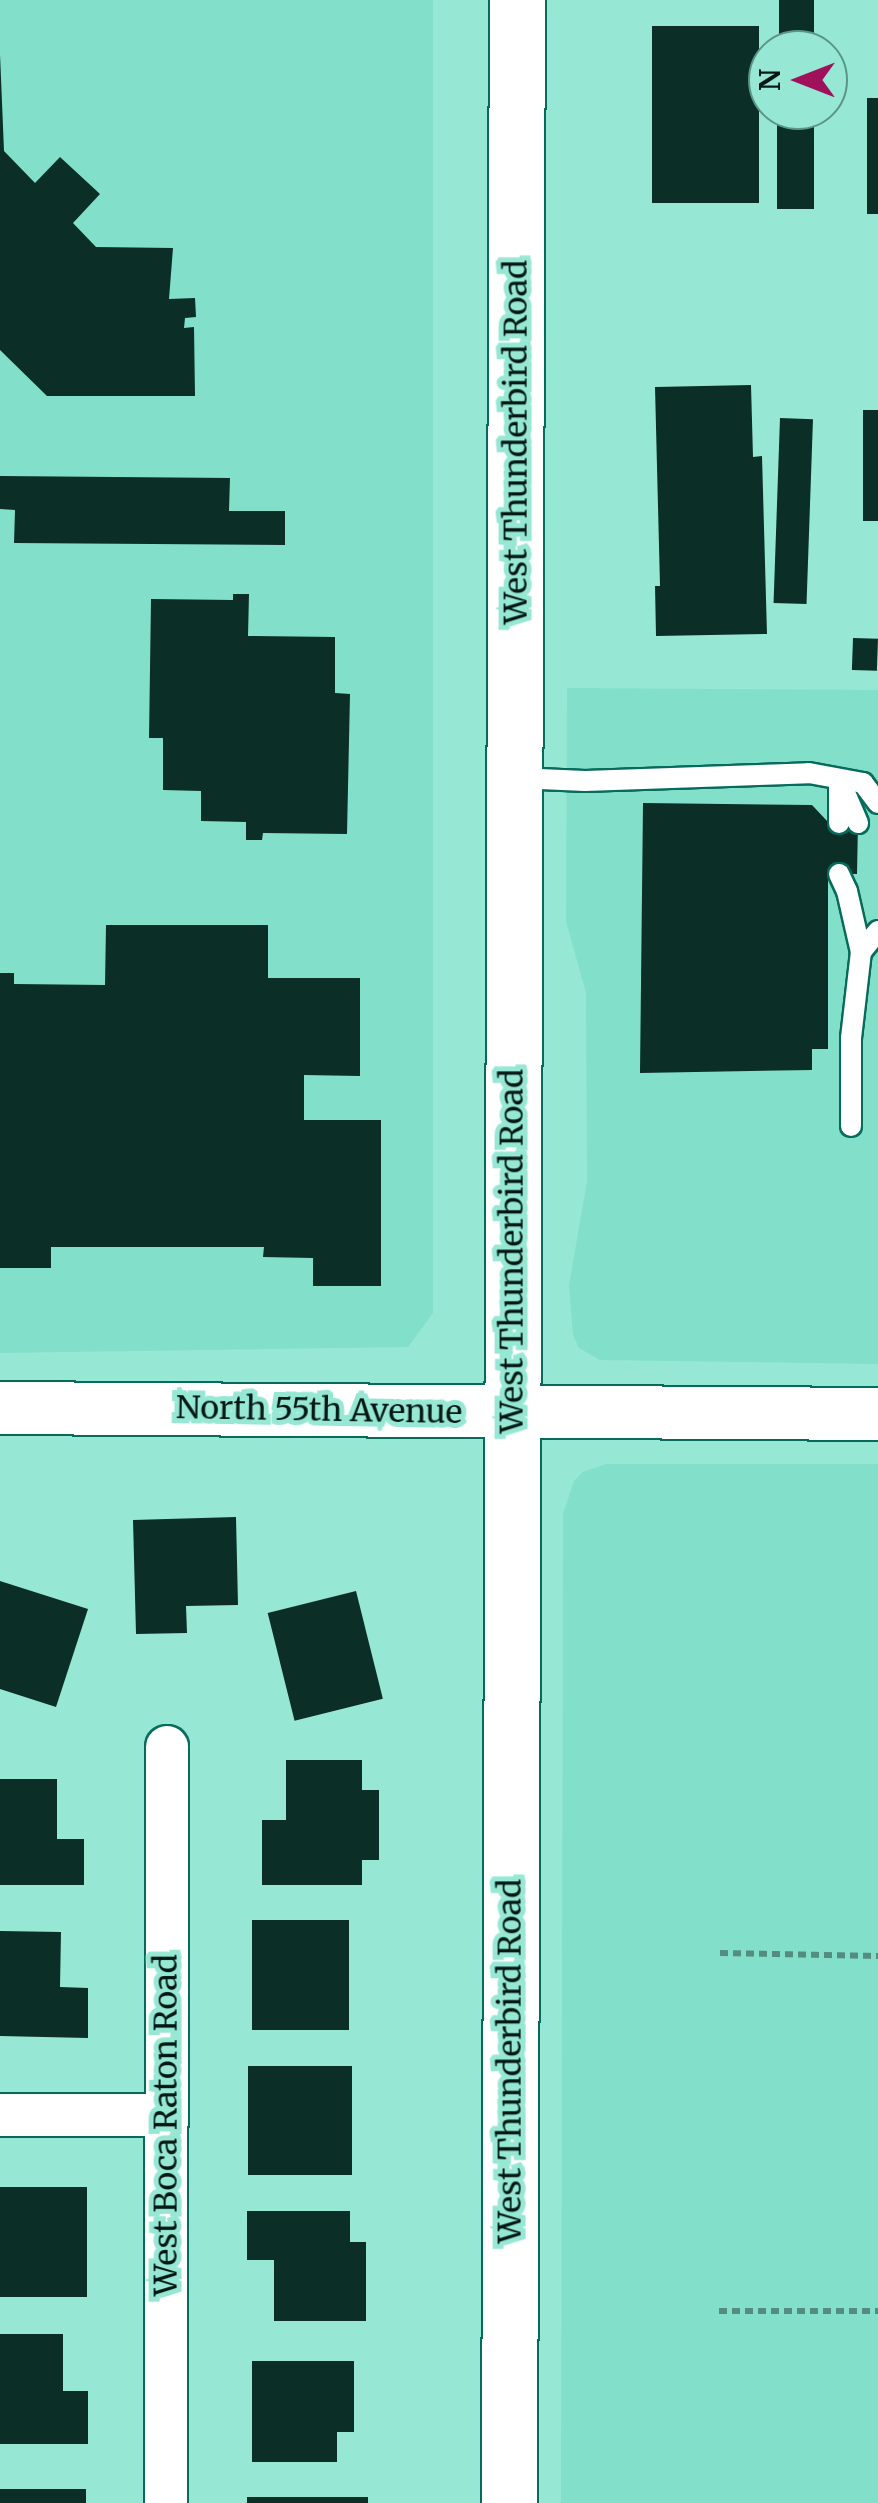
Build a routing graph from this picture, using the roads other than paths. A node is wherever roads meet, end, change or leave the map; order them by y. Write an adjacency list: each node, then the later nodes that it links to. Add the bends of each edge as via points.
1 (517, 0): 2 (main road, West Thunderbird Road)
2 (514, 778): 3 (lane); 11 (main road, West Thunderbird Road)
3 (838, 778): 4 (lane, via 863,783); 5 (lane)
4 (878, 803)
5 (848, 823)
6 (848, 880): 8 (lane)
7 (878, 932): 8 (lane)
8 (861, 952): 9 (lane)
9 (851, 1126)
10 (0, 1408): 11 (street, North 55th Avenue)
11 (512, 1412): 12 (street, North 55th Avenue); 17 (main road, West Thunderbird Road)
12 (878, 1414)
13 (166, 1747): 15 (street, West Boca Raton Road)
14 (0, 2115): 15 (street)
15 (166, 2115): 16 (street, West Boca Raton Road)
16 (166, 2503)
17 (509, 2503)

